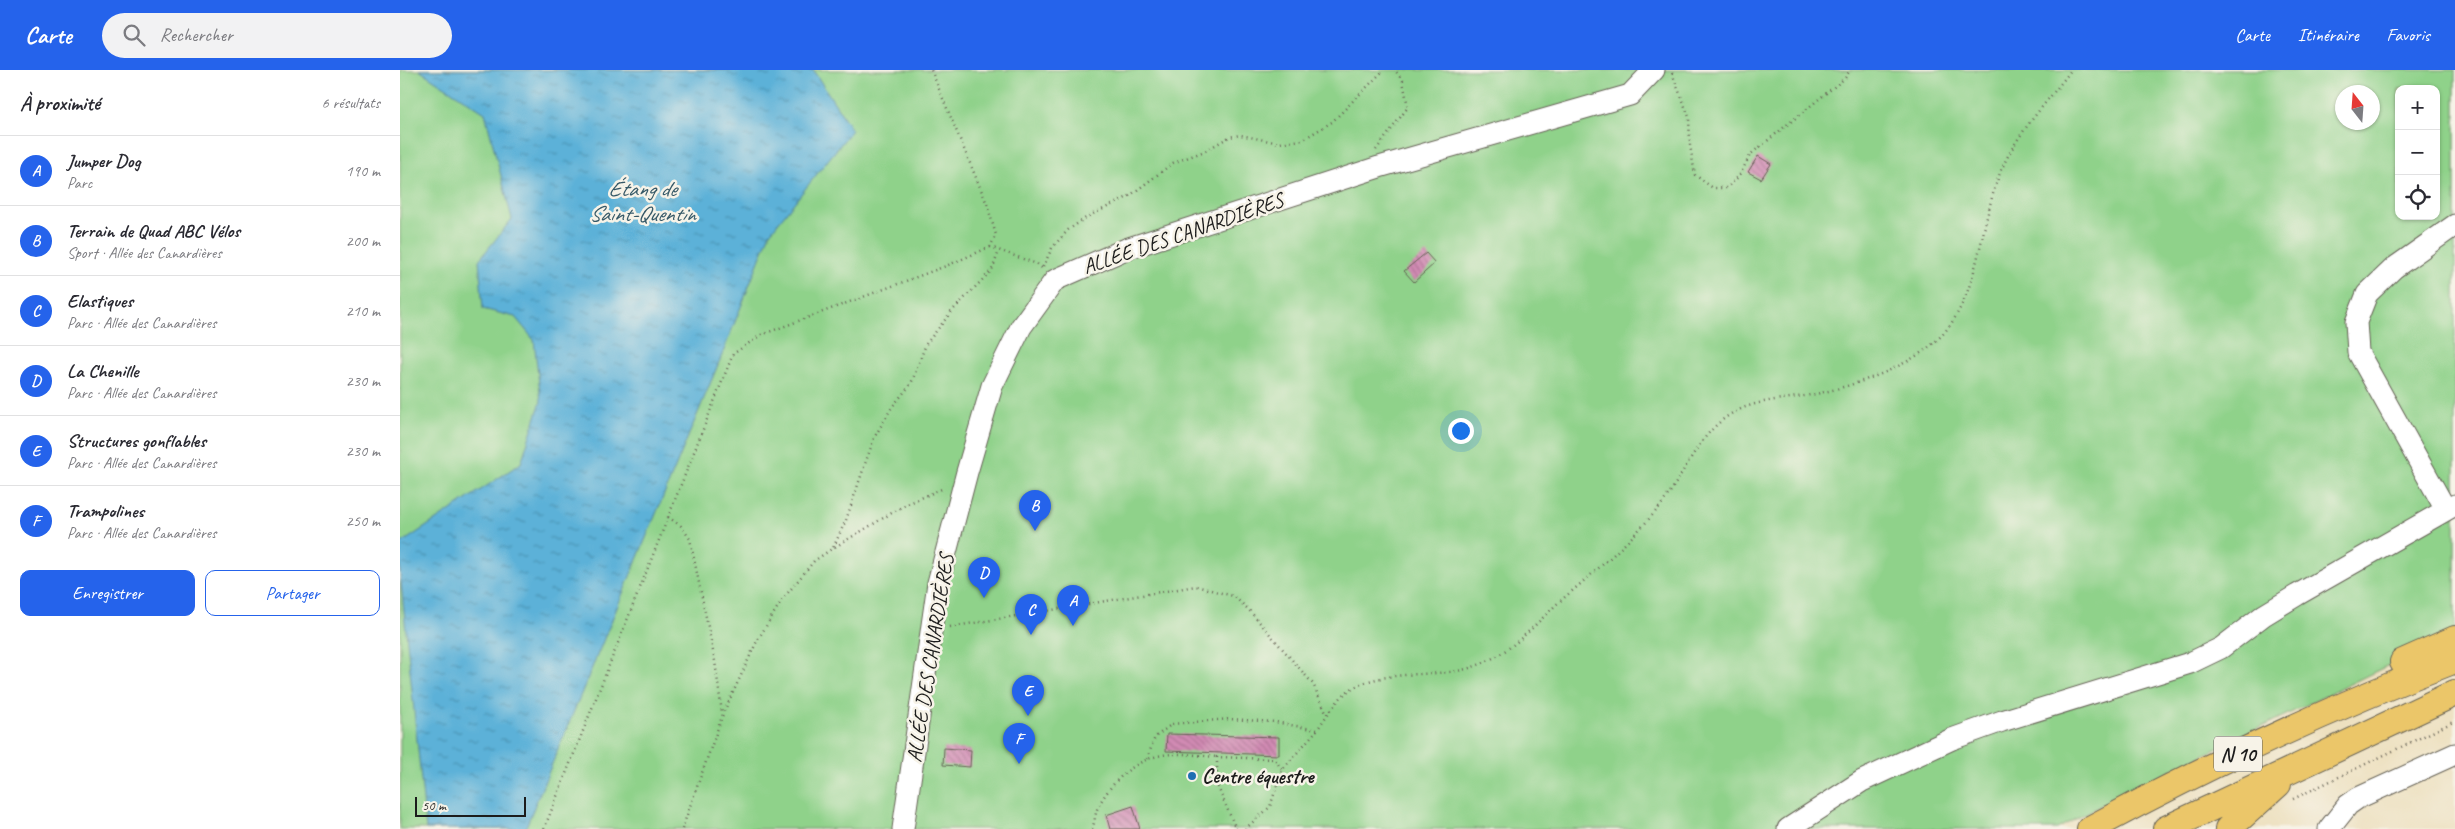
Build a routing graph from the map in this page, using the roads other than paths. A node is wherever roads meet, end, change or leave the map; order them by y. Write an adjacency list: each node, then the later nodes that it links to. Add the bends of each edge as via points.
1 (1654, 70): 10 (street, ALLÉE DES CANARDIÈRES, via 1630,95 1379,167 1048,274 992,386 967,472 938,583)
2 (2455, 225): 3 (street, via 2394,268 2367,294 2356,322 2358,352)
3 (2451, 508): 11 (street, via 2264,615 2221,648 2190,663 1952,738 1862,781)
4 (2455, 639): 6 (main road, via 2403,663)
5 (2455, 660): 6 (main road, N 10)
6 (2389, 685): 12 (main road, N 10, via 2170,786)
7 (2455, 693): 9 (main road, N 10)
8 (2455, 754): 15 (street, via 2358,798 2348,805)
9 (2293, 769): 13 (main road, N 10); 14 (main road)
10 (903, 829)
11 (1788, 829)
12 (2090, 829)
13 (2166, 829)
14 (2228, 829)
15 (2329, 829)

